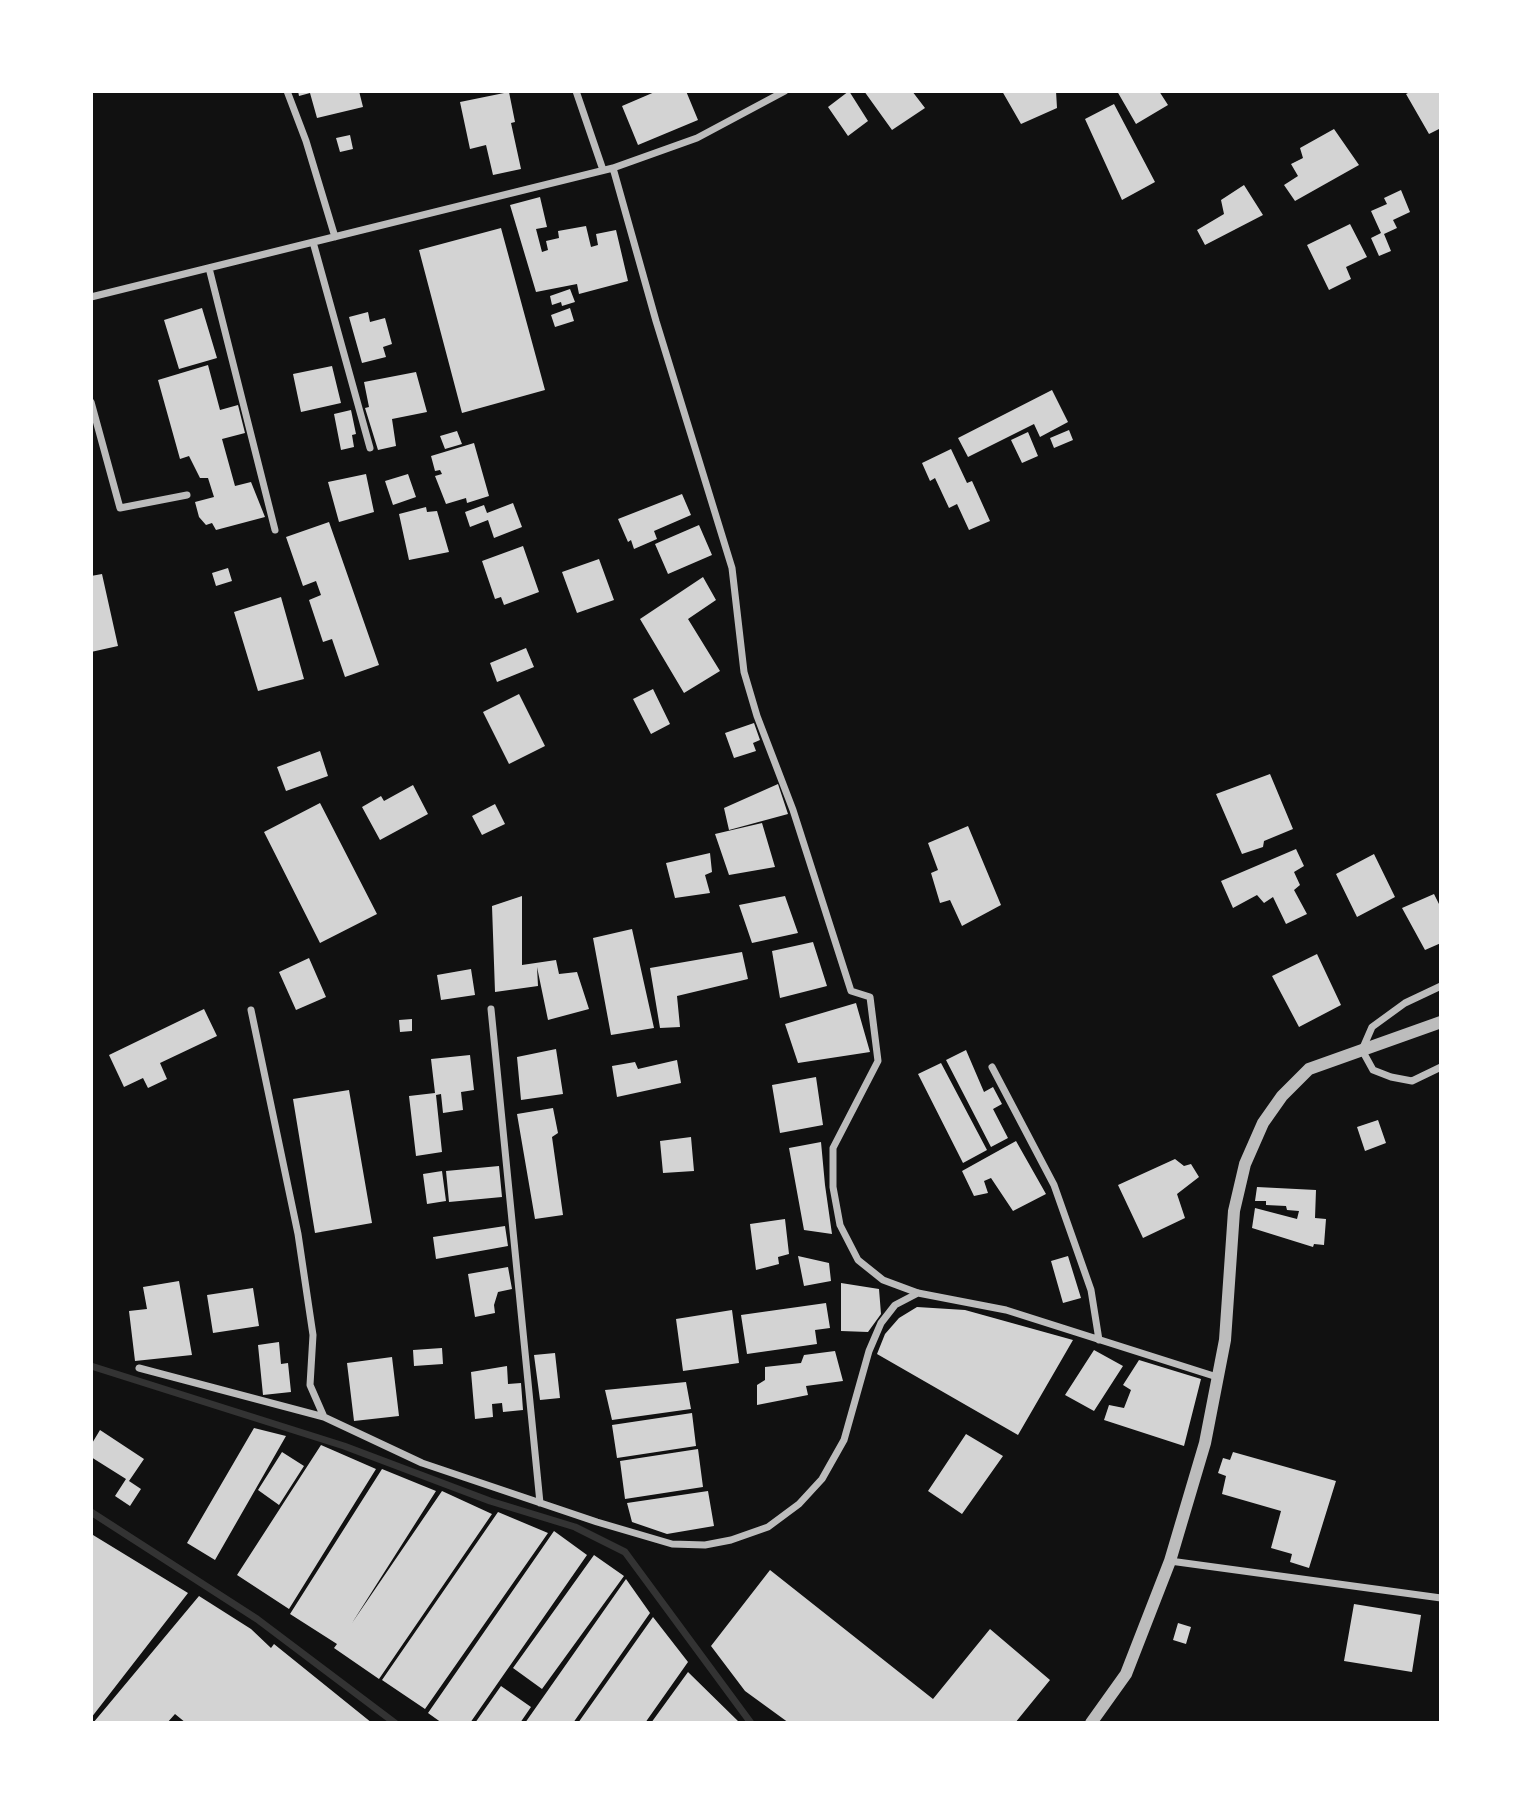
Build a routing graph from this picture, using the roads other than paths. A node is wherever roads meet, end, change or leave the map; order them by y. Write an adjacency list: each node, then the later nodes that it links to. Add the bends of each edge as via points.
1 (286, 91): 6 (street)
2 (576, 91): 5 (street)
3 (785, 91): 4 (street, via 697,138)
4 (613, 168): 5 (street); 21 (street, via 732,568 744,672 757,716 793,810 851,991 870,997 878,1060 833,1148 840,1226 858,1260 883,1280)
5 (603, 170): 6 (street)
6 (335, 237): 7 (street)
7 (313, 242): 8 (street); 11 (street)
8 (209, 268): 9 (street); 13 (street)
9 (91, 297)
10 (91, 402): 12 (street, via 120,508)
11 (370, 449)
12 (187, 495)
13 (275, 530)
14 (1441, 986): 18 (street, via 1405,1003 1372,1027)
15 (491, 1009): 26 (street)
16 (251, 1010): 25 (street, via 298,1234 313,1335 310,1385)
17 (1441, 1022): 18 (street)
18 (1362, 1050): 20 (street, via 1373,1070 1391,1077 1412,1081); 24 (street, via 1309,1069 1263,1123 1245,1164 1234,1211)
19 (992, 1067): 22 (street, via 1054,1185 1091,1290)
20 (1441, 1068)
21 (918, 1293): 22 (street, via 1006,1310); 26 (street, via 895,1306 881,1323 844,1440 822,1479 768,1527 705,1545 672,1544)
22 (1099, 1340): 24 (street)
23 (139, 1368): 25 (street)
24 (1217, 1377): 27 (street, via 1205,1443)
25 (324, 1417): 26 (street, via 422,1463)
26 (540, 1503)
27 (1170, 1561): 28 (street); 29 (street, via 1126,1674)
28 (1441, 1598)
29 (1091, 1723)

